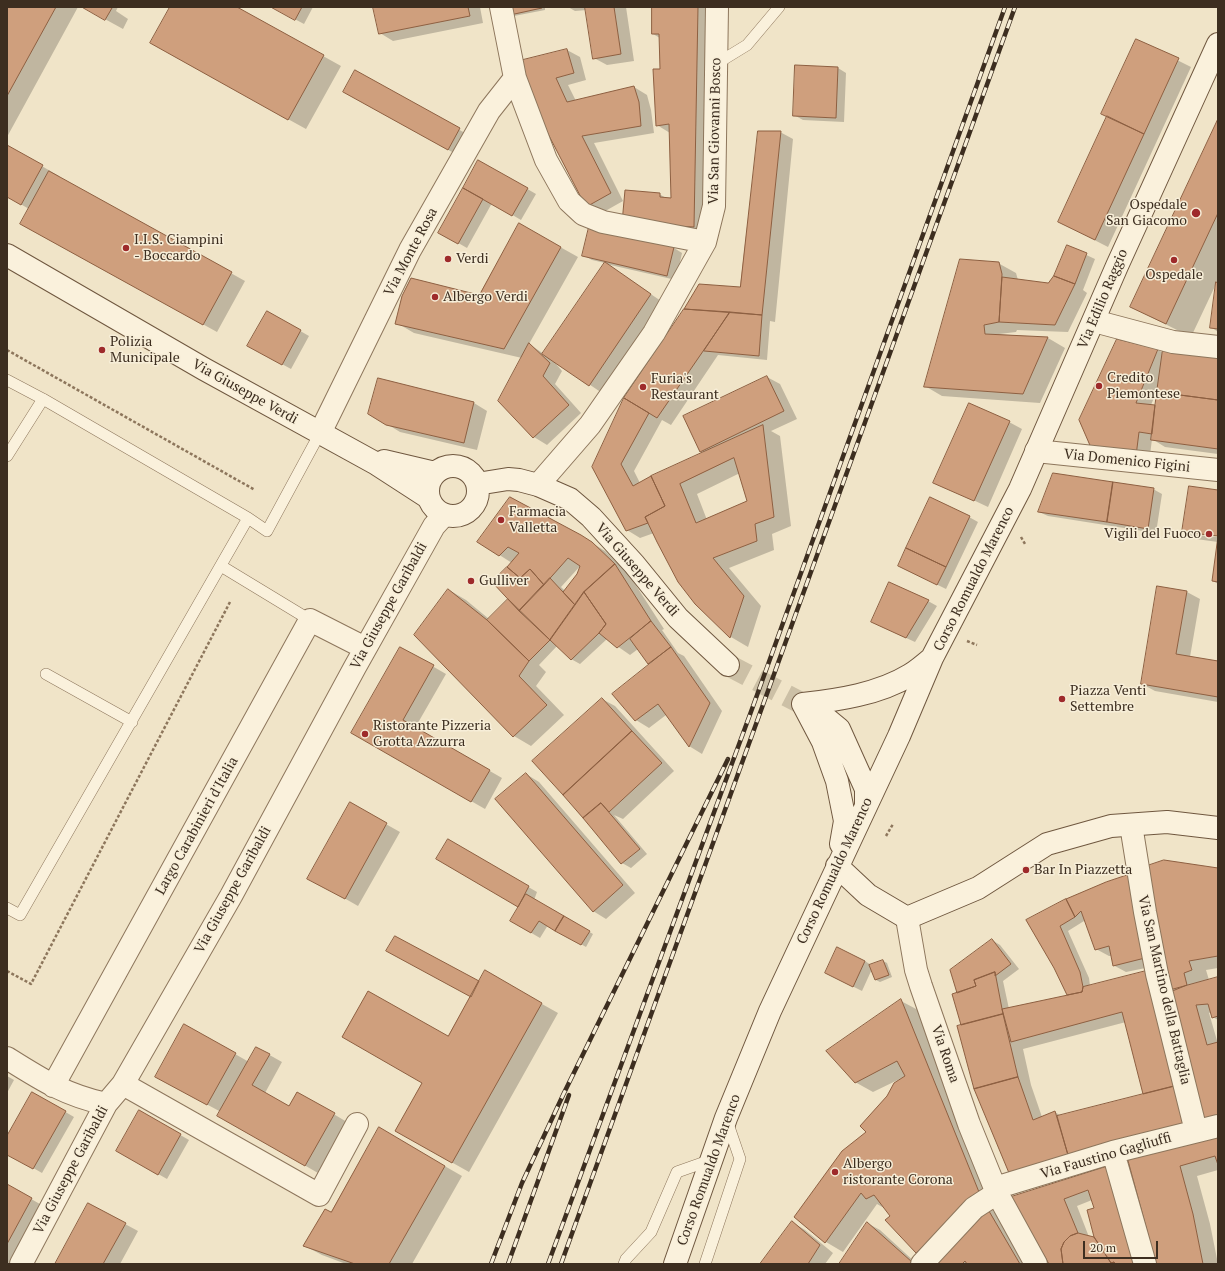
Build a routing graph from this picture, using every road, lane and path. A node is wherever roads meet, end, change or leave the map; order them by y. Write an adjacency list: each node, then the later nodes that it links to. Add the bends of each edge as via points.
1 (501, 7): 6 (street)
2 (718, 7): 5 (street, Via San Giovanni Bosco)
3 (779, 7): 5 (lane, via 747,45)
4 (1218, 44): 9 (street, Via Edilio Raggio, via 1116,266)
5 (716, 64): 7 (street, Via San Giovanni Bosco, via 714,206)
6 (515, 78): 7 (street, via 546,160 569,201 583,214 603,222); 14 (street, Via Monte Rosa, via 489,111 410,250)
7 (705, 242): 20 (street, Via San Giovanni Bosco, via 654,333 590,425)
8 (7, 255): 14 (street, Via Giuseppe Verdi)
9 (1094, 321): 10 (street, via 1173,342); 15 (street, Via Edilio Raggio)
10 (1218, 347)
11 (7, 350): 22 (path)
12 (7, 380): 13 (lane)
13 (43, 399): 17 (lane); 26 (lane)
14 (320, 433): 16 (street, Via Giuseppe Verdi); 26 (lane, via 267,531)
15 (1036, 451): 18 (street, Via Domenico Figini); 23 (street, Via Edilio Raggio)
16 (360, 455): 19 (street, Via Giuseppe Verdi); 24 (street, Via Giuseppe Verdi, via 404,480)
17 (7, 456)
18 (1218, 470)
19 (435, 473): 21 (street, via 449,466 457,466 470,472); 24 (street, via 428,485)
20 (544, 478): 21 (street, Via Giuseppe Verdi, via 508,478); 34 (street, Via Giuseppe Verdi, via 591,517 678,618)
21 (477, 484): 25 (street, via 477,499 471,509 460,516)
22 (255, 490)
23 (1020, 490): 33 (street, Corso Romualdo Marenco)
24 (429, 498): 25 (street, Via Giuseppe Verdi, via 433,506)
25 (444, 515): 32 (street, Via Giuseppe Garibaldi, via 434,526)
26 (248, 518): 27 (lane)
27 (221, 566): 29 (lane); 37 (lane)
28 (230, 602): 46 (path, via 31,984)
29 (310, 620): 32 (street); 49 (street, Largo Carabinieri d'Italia)
30 (966, 640): 31 (path)
31 (977, 645)
32 (365, 648): 48 (street, Via Giuseppe Garibaldi, via 231,896)
33 (932, 658): 36 (street, via 909,675 880,688 846,698); 38 (street, Corso Romualdo Marenco, via 899,736)
34 (728, 665)
35 (46, 674): 37 (lane)
36 (803, 704): 38 (street, via 839,729 866,789); 43 (street, via 823,742 837,781 845,821)
37 (132, 722): 44 (lane, via 20,915)
38 (866, 803): 43 (street, Corso Romualdo Marenco)
39 (894, 824): 42 (path)
40 (1131, 825): 41 (street, via 1167,822); 45 (street, via 1111,826 1047,844 978,888); 54 (street, Via San Martino della Battaglia, via 1157,974)
41 (1218, 828)
42 (886, 836)
43 (836, 866): 45 (street, via 868,895); 51 (street, Corso Romualdo Marenco, via 770,1010)
44 (7, 908)
45 (907, 918): 57 (street, Via Roma, via 921,986 969,1124)
46 (7, 971)
47 (7, 1058): 49 (street)
48 (123, 1084): 50 (street, Via Giuseppe Garibaldi); 52 (street, via 319,1195)
49 (53, 1086): 50 (street, via 82,1099)
50 (106, 1104): 58 (street, Via Giuseppe Garibaldi)
51 (726, 1118): 56 (street, Corso Romualdo Marenco); 61 (lane, via 740,1159)
52 (357, 1124)
53 (1218, 1126): 54 (street, Via Faustino Gagliuffi)
54 (1196, 1131): 55 (street, Via Faustino Gagliuffi)
55 (1113, 1152): 57 (street, Via Faustino Gagliuffi); 64 (street)
56 (711, 1160): 59 (lane, via 677,1172 651,1232 626,1258); 60 (street, Corso Romualdo Marenco)
57 (996, 1190): 62 (street, Via Faustino Gagliuffi, via 974,1208); 63 (street, Via Roma)
58 (21, 1264)
59 (624, 1264)
60 (675, 1264)
61 (705, 1264)
62 (922, 1264)
63 (1036, 1264)
64 (1145, 1264)

